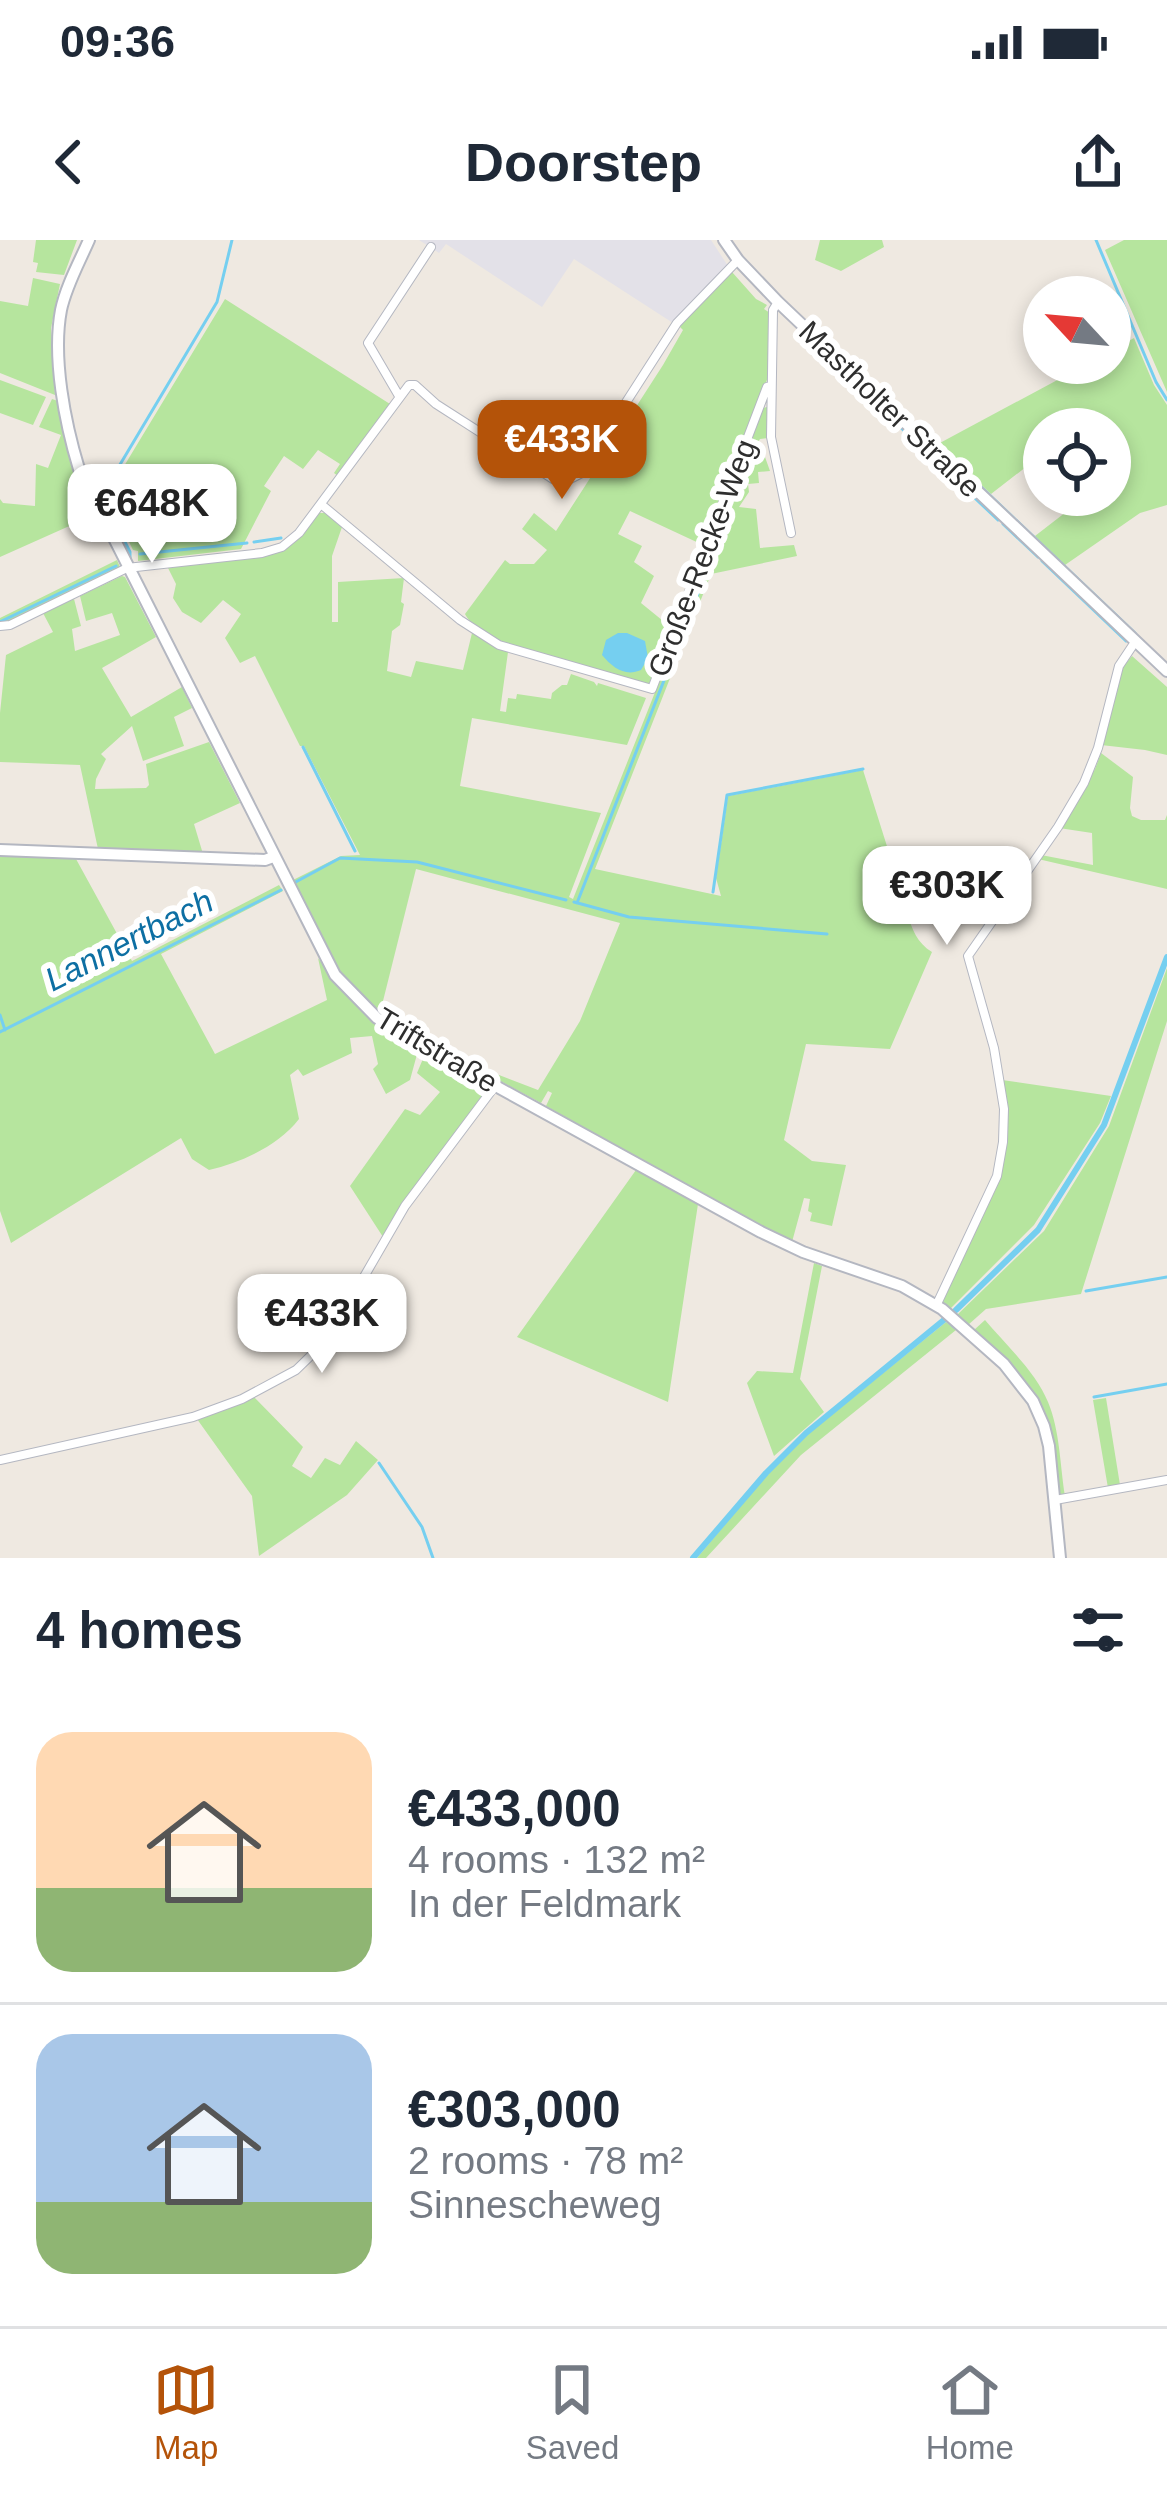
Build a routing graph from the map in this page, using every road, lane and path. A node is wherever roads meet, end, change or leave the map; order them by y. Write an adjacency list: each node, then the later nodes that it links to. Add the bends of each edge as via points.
1 (88, 240): 10 (street, Triftstraße, via 60,314 69,436)
2 (724, 240): 4 (street, Mastholter Straße)
3 (431, 247): 6 (street, via 368,343)
4 (738, 260): 5 (street, Mastholter Straße); 6 (street, via 677,323 580,474 566,481 415,386)
5 (778, 302): 7 (street, Große-Recke-Weg); 12 (street, Mastholter Straße)
6 (399, 396): 8 (street)
7 (766, 404): 8 (street, Große-Recke-Weg, via 652,689 486,638); 9 (street, Große-Recke-Weg)
8 (321, 505): 10 (street, via 282,547)
9 (790, 533)
10 (127, 568): 11 (street); 15 (street, Triftstraße)
11 (0, 626)
12 (1135, 642): 13 (street, Mastholter Straße); 17 (street, via 1119,666 1084,783 968,956 994,1048 1003,1142 997,1176)
13 (1167, 671)
14 (0, 850): 15 (street)
15 (273, 857): 16 (street, Triftstraße, via 352,995 391,1028)
16 (495, 1086): 17 (street, Triftstraße, via 761,1232); 18 (street, via 405,1207 328,1339 296,1370 193,1417)
17 (939, 1308): 20 (street, Triftstraße, via 1033,1401)
18 (0, 1460)
19 (1167, 1480): 20 (street)
20 (1055, 1500): 21 (street, Triftstraße)
21 (1060, 1558)

